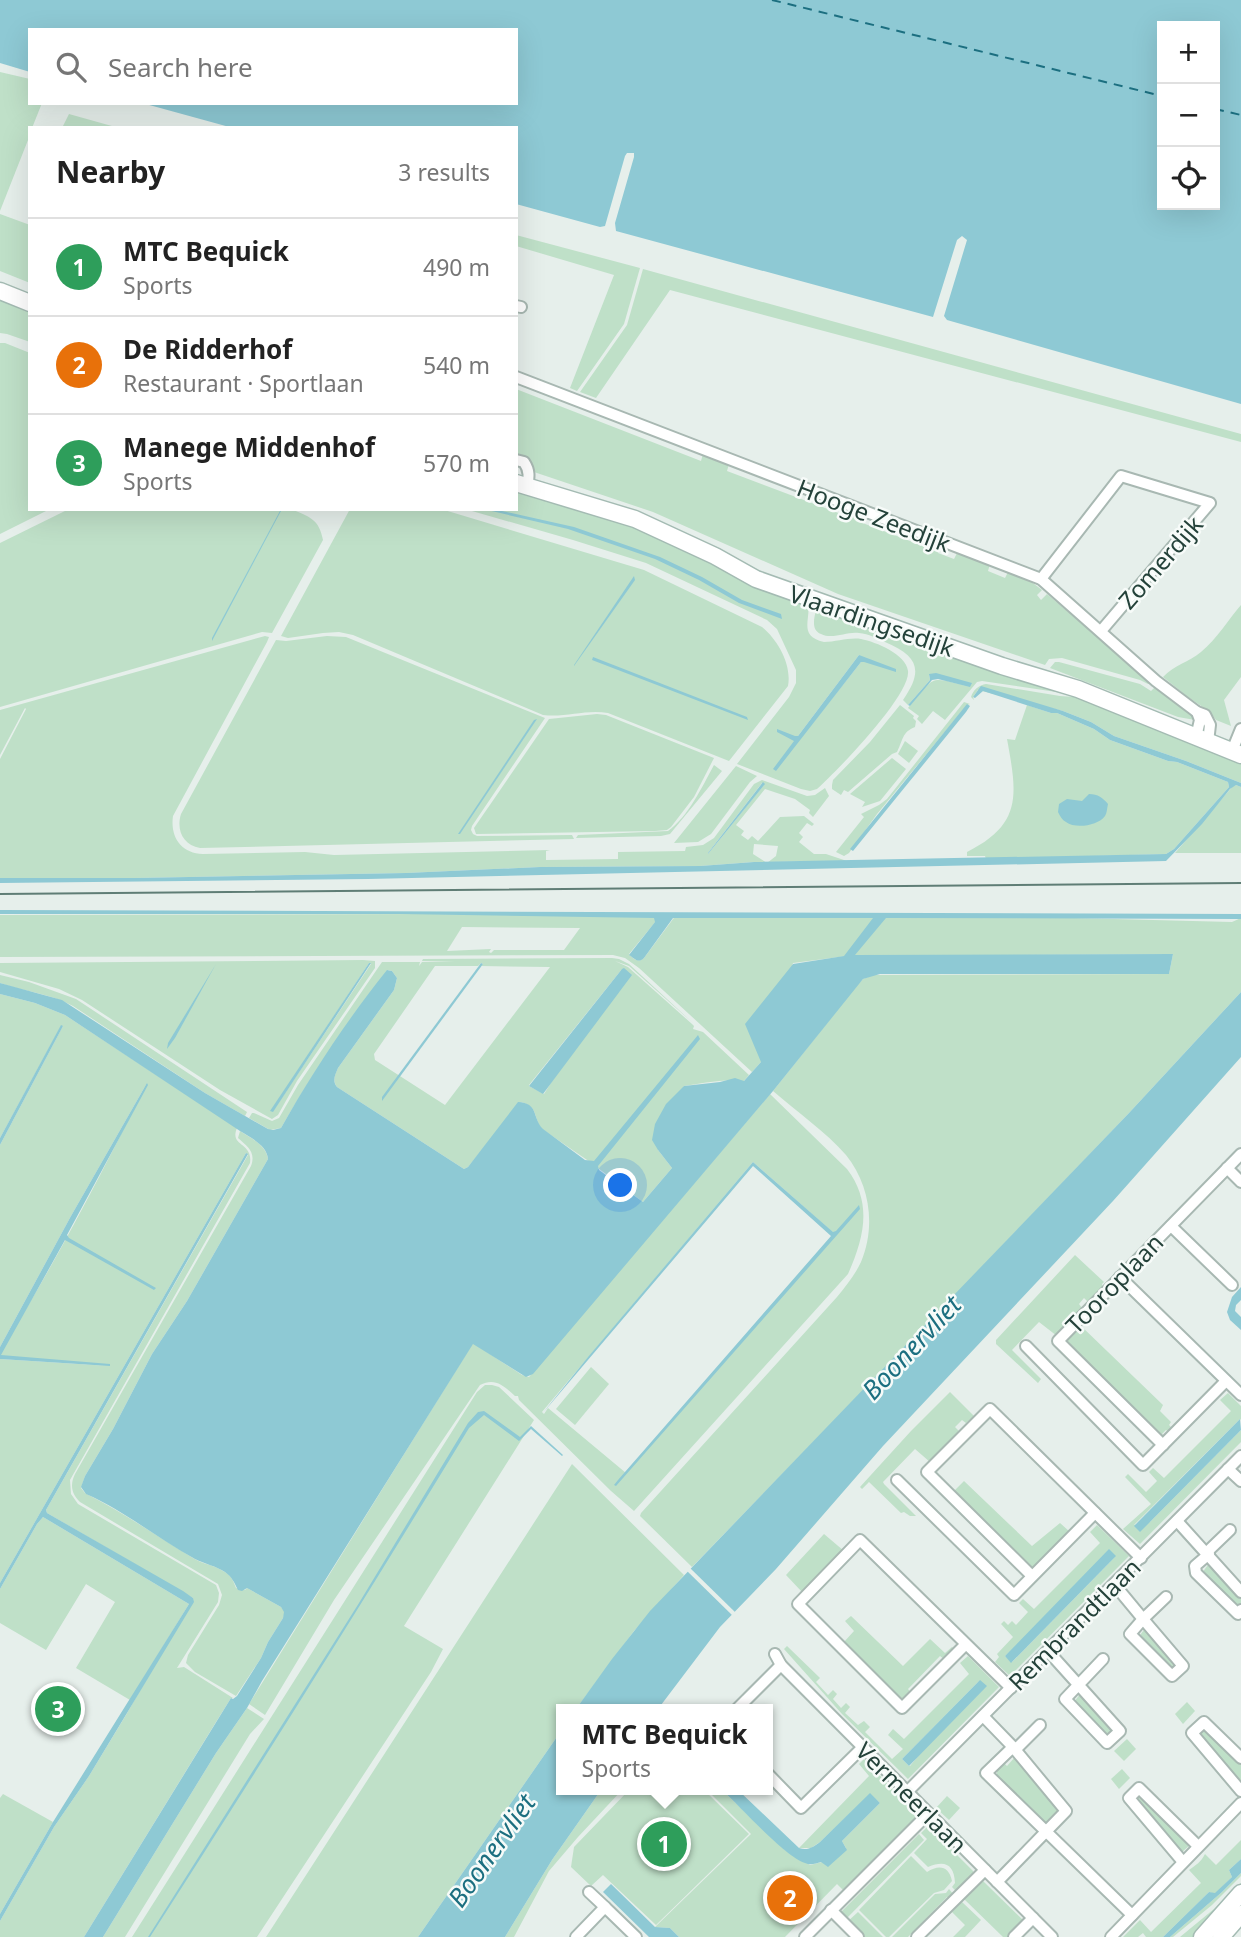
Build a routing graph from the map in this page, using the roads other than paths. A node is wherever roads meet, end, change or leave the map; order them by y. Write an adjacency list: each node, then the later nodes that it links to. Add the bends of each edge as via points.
1 (0, 292): 2 (street)
2 (28, 302)
3 (518, 378): 6 (street, Hooge Zeedijk)
4 (518, 461): 5 (street, via 524,462 529,474)
5 (520, 483): 9 (street, Vlaardingsedijk, via 635,519 756,579 1078,689)
6 (1041, 579): 7 (street, Hooge Zeedijk); 7 (street, Zomerdijk, via 1121,476 1210,503)
7 (1101, 631): 9 (street, Hooge Zeedijk, via 1196,712)
8 (1241, 730): 10 (street, Vlaardingsedijk)
9 (1202, 739): 10 (street, Vlaardingsedijk)
10 (1236, 753)
11 (1241, 1154): 12 (street, Tooroplaan)
12 (1227, 1168): 13 (street); 14 (street, Tooroplaan)
13 (1241, 1182)
14 (1171, 1226): 15 (street, Tooroplaan); 16 (street, Tooroplaan)
15 (1120, 1277): 18 (street); 20 (street, Tooroplaan, via 1058,1341)
16 (1232, 1285)
17 (1026, 1346): 20 (street, via 1143,1465)
18 (1226, 1381): 19 (street); 20 (street)
19 (1241, 1395)
20 (1163, 1445)
21 (1241, 1456): 22 (street, Rembrandtlaan)
22 (1228, 1469): 24 (street); 26 (street, Rembrandtlaan)
23 (897, 1480): 30 (street, via 1014,1595)
24 (1241, 1481)
25 (1095, 1513): 29 (street); 30 (street); 30 (street, via 990,1409 927,1472)
26 (1177, 1521): 28 (street); 29 (street, Rembrandtlaan)
27 (1230, 1530): 28 (street)
28 (1208, 1554): 32 (street); 34 (street, via 1195,1566 1196,1573 1238,1614)
29 (1141, 1558): 31 (street, Rembrandtlaan)
30 (1032, 1576)
31 (1114, 1584): 35 (street); 37 (street, Rembrandtlaan)
32 (1241, 1592)
33 (1166, 1597): 35 (street)
34 (1241, 1611)
35 (1143, 1619): 35 (street, via 1183,1666 1172,1676 1130,1633)
36 (965, 1645): 36 (street, via 860,1540 798,1604 902,1709); 42 (street)
37 (1048, 1651): 41 (street); 42 (street, Rembrandtlaan)
38 (775, 1654): 40 (street, Vermeerlaan)
39 (1103, 1660): 41 (street)
40 (781, 1665): 43 (street); 46 (street, Vermeerlaan)
41 (1079, 1684): 41 (street, via 1120,1731 1107,1743 1065,1699)
42 (1011, 1688): 44 (street, Rembrandtlaan)
43 (742, 1704)
44 (983, 1716): 47 (street); 51 (street, Rembrandtlaan)
45 (1040, 1725): 47 (street)
46 (863, 1747): 49 (street, via 801,1808); 51 (street, Vermeerlaan)
47 (1014, 1749): 54 (street, via 1066,1811); 54 (street, via 986,1773)
48 (1241, 1758): 50 (street, via 1204,1722 1192,1733)
49 (773, 1779)
50 (1241, 1791)
51 (907, 1792): 53 (street, Vermeerlaan)
52 (1241, 1802): 55 (street)
53 (928, 1814): 57 (street, Vermeerlaan); 62 (street)
54 (1047, 1831): 58 (street); 64 (street)
55 (1198, 1846): 56 (street); 56 (street, via 1139,1788 1129,1798)
56 (1183, 1861): 64 (street)
57 (985, 1870): 58 (street, Vermeerlaan); 70 (street)
58 (997, 1882): 65 (street, Vermeerlaan)
59 (589, 1892): 61 (street)
60 (1241, 1894): 74 (street)
61 (605, 1907): 66 (street); 67 (street)
62 (831, 1910): 68 (street); 69 (street)
63 (1241, 1914): 75 (street)
64 (1132, 1915): 73 (street)
65 (1033, 1918): 71 (street); 72 (street, Vermeerlaan)
66 (576, 1937)
67 (636, 1937)
68 (805, 1937)
69 (858, 1937)
70 (917, 1937)
71 (1014, 1937)
72 (1052, 1937)
73 (1111, 1937)
74 (1202, 1937)
75 (1221, 1937)

